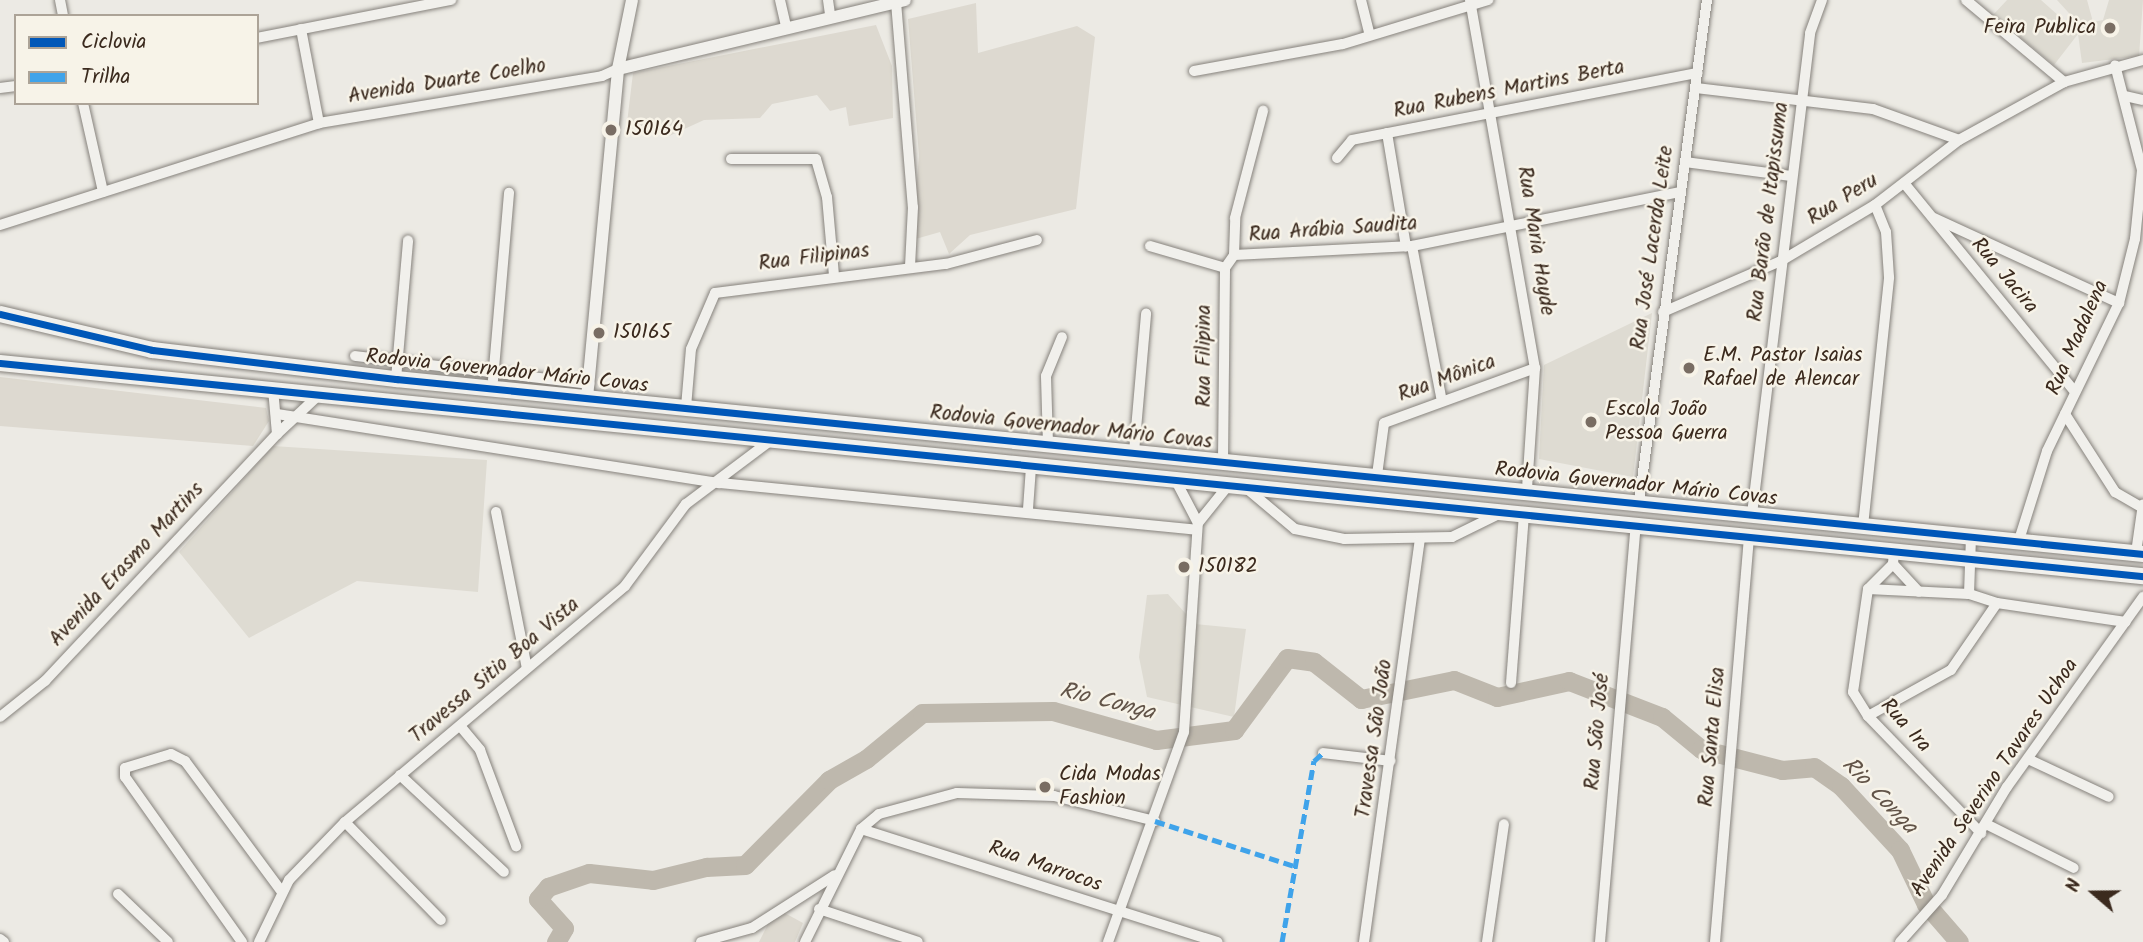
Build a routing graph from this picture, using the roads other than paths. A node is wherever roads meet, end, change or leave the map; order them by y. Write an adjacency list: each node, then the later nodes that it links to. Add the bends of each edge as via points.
1 (632, 0): 19 (main road)
2 (780, 0): 13 (street)
3 (828, 0): 12 (street)
4 (1361, 0): 15 (street)
5 (1488, 0): 11 (street)
6 (1707, 0): 21 (street, Rua José Lacerda Leite)
7 (1822, 0): 26 (street, Rua Barão de Itapissuma, via 1810,33)
8 (1966, 0): 22 (street)
9 (444, 1): 14 (street)
10 (900, 1): 12 (main road, Avenida Duarte Coelho); 52 (street, via 913,207)
11 (1471, 2): 15 (street); 29 (street, Rua Maria Hayde)
12 (830, 15): 13 (main road, Avenida Duarte Coelho)
13 (786, 27): 19 (main road, Avenida Duarte Coelho)
14 (301, 29): 16 (street); 30 (street)
15 (1369, 33): 20 (street, via 1343,44)
16 (259, 38)
17 (2143, 60): 18 (street, Rua Peru)
18 (2115, 65): 22 (street, Rua Peru); 24 (street, Rua Madalena)
19 (618, 69): 30 (street, Avenida Duarte Coelho, via 602,76); 67 (main road)
20 (1195, 71)
21 (1698, 73): 23 (street, Rua José Lacerda Leite); 29 (street, Rua Rubens Martins Berta)
22 (2064, 82): 32 (street, Rua Peru)
23 (1696, 88): 26 (street); 35 (street, Rua José Lacerda Leite)
24 (2125, 96): 25 (street); 47 (street, Rua Madalena, via 2141,170)
25 (2143, 100)
26 (1803, 101): 32 (street, via 1873,109); 36 (street, Rua Barão de Itapissuma)
27 (83, 105): 39 (street)
28 (1263, 111): 50 (street, via 1235,218)
29 (1494, 112): 31 (street, Rua Rubens Martins Berta); 44 (street, Rua Maria Hayde)
30 (319, 123): 39 (street, Avenida Duarte Coelho)
31 (1387, 133): 33 (street, Rua Rubens Martins Berta, via 1345,144); 49 (street)
32 (1959, 141): 37 (street, Rua Peru)
33 (1337, 158)
34 (731, 159): 54 (street, via 816,159 827,197)
35 (1685, 162): 36 (street); 38 (street, Rua José Lacerda Leite)
36 (1791, 176): 51 (street, Rua Barão de Itapissuma)
37 (1904, 183): 41 (street, Rua Peru); 42 (street, Rua Jacira)
38 (1681, 191): 44 (street, Rua Arábia Saudita); 56 (street, Rua José Lacerda Leite)
39 (103, 192): 43 (street, Avenida Duarte Coelho)
40 (509, 193): 65 (street)
41 (1875, 205): 51 (street, Rua Peru); 95 (street, via 1886,232 1889,277)
42 (1930, 216): 55 (street); 68 (street, Rua Jacira)
43 (0, 225)
44 (1513, 225): 49 (street, Rua Arábia Saudita); 63 (street, Rua Maria Hayde)
45 (1037, 240): 52 (street, Rua Filipinas)
46 (408, 241): 61 (street)
47 (2139, 243): 55 (street, Rua Madalena)
48 (1150, 246): 53 (street)
49 (1409, 246): 50 (street, Rua Arábia Saudita); 70 (street)
50 (1234, 255): 53 (street)
51 (1780, 261): 56 (street, Rua Peru); 92 (street, Rua Barão de Itapissuma)
52 (910, 266): 54 (street, Rua Filipinas)
53 (1224, 268): 79 (street, Rua Filipina)
54 (834, 276): 71 (street, Rua Filipinas, via 715,293 691,349)
55 (2119, 303): 68 (street, Rua Madalena)
56 (1663, 312): 87 (street, Rua José Lacerda Leite)
57 (0, 314): 64 (highway, Rodovia Governador Mário Covas, via 152,349)
58 (1146, 314): 78 (street)
59 (1062, 337): 77 (street, via 1046,376)
60 (355, 356): 61 (street)
61 (399, 360): 64 (street); 65 (street)
62 (0, 363): 66 (highway, Rodovia Governador Mário Covas)
63 (1535, 368): 70 (street, Rua Mônica); 86 (street, Rua Maria Hayde)
64 (396, 379): 65 (highway, Rodovia Governador Mário Covas)
65 (493, 382): 67 (highway, Rodovia Governador Mário Covas)
66 (272, 388): 69 (highway, Rodovia Governador Mário Covas); 72 (street)
67 (588, 391): 71 (highway, Rodovia Governador Mário Covas)
68 (2074, 392): 73 (street, Rua Madalena)
69 (322, 393): 74 (street, Avenida Erasmo Martins); 76 (highway, Rodovia Governador Mário Covas)
70 (1441, 397): 81 (street, Rua Mônica, via 1380,427)
71 (686, 407): 77 (highway, Rodovia Governador Mário Covas)
72 (277, 414): 74 (street); 75 (street)
73 (2065, 414): 88 (street, via 2115,492); 99 (street, Rua Madalena)
74 (294, 416): 75 (street, Avenida Erasmo Martins); 83 (street)
75 (277, 434): 114 (street, Avenida Erasmo Martins, via 45,681)
76 (770, 441): 80 (highway, Rodovia Governador Mário Covas); 83 (street, Travessa Sitio Boa Vista)
77 (1048, 444): 78 (highway, Rodovia Governador Mário Covas)
78 (1134, 453): 79 (highway, Rodovia Governador Mário Covas)
79 (1223, 461): 81 (highway, Rodovia Governador Mário Covas)
80 (1031, 467): 82 (highway, Rodovia Governador Mário Covas); 89 (street)
81 (1377, 475): 86 (highway, Rodovia Governador Mário Covas)
82 (1176, 481): 84 (highway, Rodovia Governador Mário Covas); 96 (street)
83 (720, 483): 89 (street); 111 (street, Travessa Sitio Boa Vista, via 686,504 636,576)
84 (1227, 486): 85 (highway, Rodovia Governador Mário Covas); 96 (street)
85 (1246, 488): 91 (highway, Rodovia Governador Mário Covas); 100 (street, via 1282,521 1308,533)
86 (1527, 491): 87 (highway, Rodovia Governador Mário Covas)
87 (1639, 502): 92 (highway, Rodovia Governador Mário Covas)
88 (2141, 505): 101 (street)
89 (1028, 509): 96 (street)
90 (496, 512): 111 (street)
91 (1502, 513): 93 (highway, Rodovia Governador Mário Covas); 100 (street, via 1452,537)
92 (1752, 514): 95 (highway, Rodovia Governador Mário Covas)
93 (1524, 515): 94 (highway, Rodovia Governador Mário Covas); 112 (street)
94 (1636, 525): 97 (highway, Rodovia Governador Mário Covas); 145 (street, Rua São José)
95 (1863, 526): 98 (highway, Rodovia Governador Mário Covas)
96 (1197, 527): 121 (street, via 1184,732)
97 (1749, 536): 102 (highway, Rodovia Governador Mário Covas); 146 (street, Rua Santa Elisa)
98 (1971, 536): 99 (highway, Rodovia Governador Mário Covas); 103 (street)
99 (2019, 540): 101 (highway, Rodovia Governador Mário Covas)
100 (1420, 541): 118 (street, Travessa São João)
101 (2140, 554)
102 (1893, 557): 103 (highway, Rodovia Governador Mário Covas); 105 (street); 106 (street)
103 (1971, 560): 104 (highway, Rodovia Governador Mário Covas); 107 (street)
104 (2143, 576)
105 (1868, 589): 106 (street); 113 (street, Rua Ira, via 1852,678)
106 (1919, 592): 107 (street)
107 (1969, 594): 109 (street)
108 (2143, 597): 110 (street, Avenida Severino Tavares Uchoa)
109 (1997, 603): 110 (street); 113 (street, via 1951,670)
110 (2126, 622): 117 (street, Avenida Severino Tavares Uchoa)
111 (527, 668): 115 (street, Travessa Sitio Boa Vista)
112 (1511, 683)
113 (1868, 716): 125 (street, Rua Ira)
114 (0, 717)
115 (461, 727): 119 (street, Travessa Sitio Boa Vista); 126 (street, via 480,750)
116 (1323, 753): 118 (street)
117 (2028, 759): 120 (street); 125 (street, Avenida Severino Tavares Uchoa)
118 (1391, 761): 143 (street, Travessa São João)
119 (400, 775): 122 (street, Travessa Sitio Boa Vista); 128 (street)
120 (2109, 797)
121 (1155, 821): 124 (street, via 1054,796 957,793 879,814); 133 (street)
122 (345, 822): 130 (street, Travessa Sitio Boa Vista); 134 (street)
123 (1504, 824): 144 (street)
124 (861, 829): 129 (street); 133 (street, Rua Marrocos)
125 (1984, 829): 127 (street, Rua Ira); 147 (street, Avenida Severino Tavares Uchoa, via 1942,895)
126 (516, 846)
127 (2074, 868)
128 (504, 872)
129 (837, 874): 132 (street); 138 (street, via 752,928)
130 (282, 892): 136 (street, via 185,761 171,754 125,768 125,777); 137 (street, Travessa Sitio Boa Vista)
131 (118, 894): 135 (street)
132 (819, 909): 139 (street); 140 (street)
133 (1120, 914): 141 (street); 142 (street, Rua Marrocos)
134 (440, 920)
135 (168, 942)
136 (242, 942)
137 (259, 942)
138 (701, 942)
139 (805, 942)
140 (918, 942)
141 (1108, 942)
142 (1217, 942)
143 (1364, 942)
144 (1487, 942)
145 (1600, 942)
146 (1715, 942)
147 (1900, 942)

